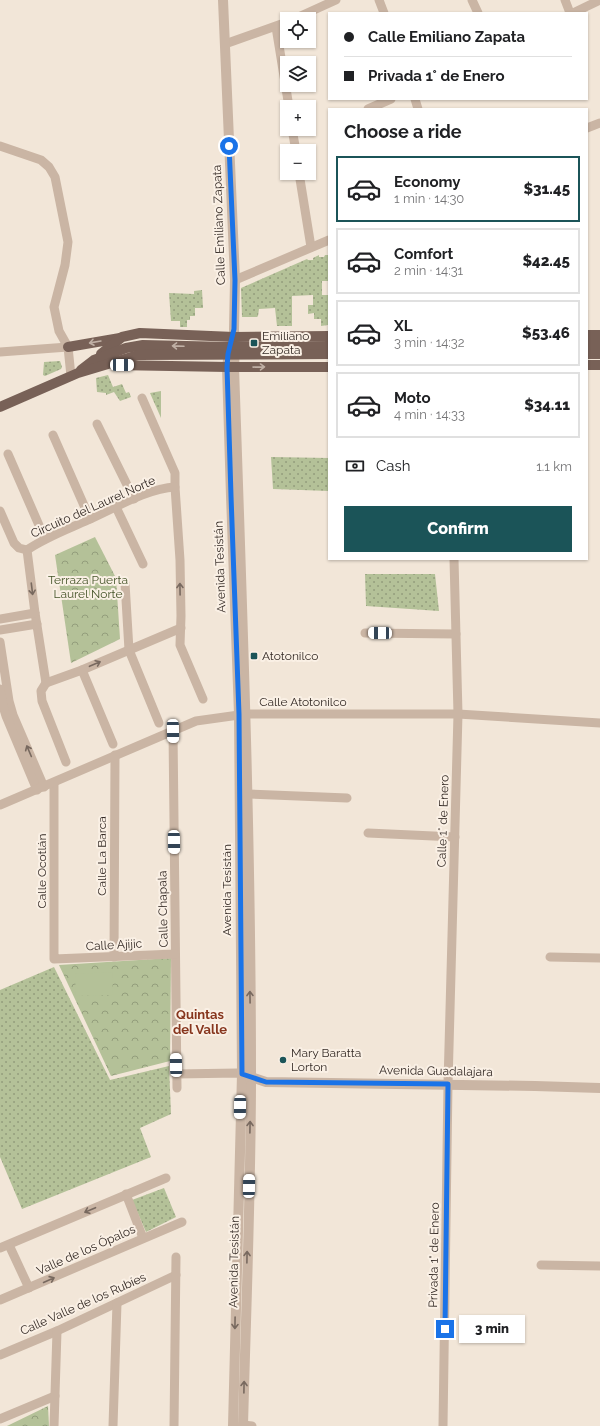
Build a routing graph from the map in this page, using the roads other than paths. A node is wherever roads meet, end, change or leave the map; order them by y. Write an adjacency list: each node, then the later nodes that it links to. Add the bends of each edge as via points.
1 (223, 0): 15 (street, Calle Emiliano Zapata)
2 (336, 0): 7 (street)
3 (379, 0): 9 (street)
4 (472, 0): 10 (street)
5 (565, 0): 11 (street)
6 (600, 0): 12 (street)
7 (322, 3): 8 (street)
8 (306, 12)
9 (384, 12)
10 (478, 12)
11 (571, 12)
12 (574, 12)
13 (280, 25): 14 (street)
14 (276, 27): 15 (street); 16 (street)
15 (225, 44): 25 (street, Calle Emiliano Zapata)
16 (288, 100)
17 (389, 100): 18 (street)
18 (370, 108)
19 (600, 122): 20 (street)
20 (588, 128)
21 (0, 146): 34 (street, via 41,160 55,177 68,242 54,307 59,331)
22 (300, 180): 24 (street)
23 (328, 240): 24 (street)
24 (311, 248): 25 (street)
25 (235, 280): 30 (street, Calle Emiliano Zapata)
26 (588, 335): 27 (main road)
27 (600, 335)
28 (328, 336): 30 (main road)
29 (122, 337): 30 (main road, via 140,334); 34 (main road, one-way to 34); 39 (main road)
30 (232, 343): 33 (main road); 36 (main road); 39 (main road, one-way to 39, via 143,345 126,348); 40 (main road, via 130,356); 43 (street, Avenida Tesistán)
31 (588, 344): 32 (main road)
32 (600, 344)
33 (328, 346)
34 (68, 347): 35 (street); 45 (street)
35 (0, 352)
36 (328, 354)
37 (588, 354): 38 (main road)
38 (600, 354)
39 (94, 360): 45 (main road)
40 (108, 365): 43 (main road); 45 (main road)
41 (588, 365): 42 (main road)
42 (600, 365)
43 (231, 367): 44 (main road, one-way to 44); 74 (street, Avenida Tesistán, via 231,496)
44 (328, 367)
45 (75, 374): 47 (main road)
46 (142, 398): 51 (street, via 175,473)
47 (0, 407)
48 (97, 424): 52 (street)
49 (53, 435): 55 (street)
50 (8, 454): 56 (street)
51 (175, 487): 52 (street, Circuito del Laurel Norte, via 161,489); 64 (street, Circuito del Laurel Norte, one-way to 51, via 180,560)
52 (134, 499): 53 (street, Circuito del Laurel Norte)
53 (116, 507): 55 (street, Circuito del Laurel Norte); 59 (street)
54 (0, 511): 57 (street, via 14,543 19,548)
55 (90, 519): 56 (street, Circuito del Laurel Norte)
56 (45, 539): 57 (street, Circuito del Laurel Norte)
57 (27, 550): 61 (street, Circuito del Laurel Norte, one-way to 61)
58 (454, 560): 67 (street, Calle 1° de Enero)
59 (142, 564)
60 (126, 582): 69 (street)
61 (35, 613): 62 (street); 63 (street, Circuito del Laurel Norte)
62 (0, 619)
63 (37, 624): 65 (street); 71 (street, Circuito del Laurel Norte)
64 (180, 628): 69 (street); 73 (street, Circuito del Laurel Norte, via 180,645)
65 (0, 630)
66 (365, 633): 67 (street)
67 (456, 634): 75 (street, Calle 1° de Enero)
68 (0, 642): 83 (street, one-way to 68, via 11,708)
69 (128, 650): 70 (street, one-way to 69); 76 (street)
70 (82, 670): 71 (street); 79 (street)
71 (46, 683): 81 (street, via 41,691 42,701)
72 (0, 689): 83 (street, via 6,716)
73 (203, 699)
74 (243, 714): 75 (street, Calle Atotonilco); 78 (street, Calle Atotonilco, via 200,720); 84 (street, Avenida Tesistán); 95 (street, Avenida Tesistán)
75 (458, 714): 77 (street, Calle Atotonilco); 88 (street, Calle 1° de Enero)
76 (159, 723)
77 (600, 723)
78 (173, 731): 80 (street, Calle Atotonilco); 89 (street, Calle Chapala)
79 (113, 744)
80 (115, 755): 82 (street, Calle Atotonilco); 91 (street, Calle La Barca)
81 (66, 762)
82 (54, 783): 83 (street, Calle Atotonilco); 93 (street, Calle Ocotlán)
83 (40, 789): 86 (street, Calle Atotonilco)
84 (248, 794): 85 (street); 95 (street, Avenida Tesistán, one-way to 84)
85 (347, 798)
86 (0, 806)
87 (368, 833): 88 (street)
88 (455, 837): 96 (street, Calle 1° de Enero)
89 (175, 954): 91 (street, Calle Ajijic); 94 (street, Calle Chapala)
90 (550, 956): 92 (street)
91 (114, 957): 93 (street, Calle Ajijic)
92 (600, 958)
93 (54, 959)
94 (176, 1074): 95 (street, Avenida Guadalajara); 97 (street, Calle Chapala)
95 (246, 1075): 96 (street, Avenida Guadalajara, via 266,1082); 118 (street, Avenida Tesistán, one-way to 118); 119 (street, Avenida Tesistán, one-way to 95)
96 (448, 1084): 98 (street, Avenida Guadalajara); 120 (street, Privada 1° de Enero)
97 (177, 1088)
98 (600, 1088)
99 (166, 1178): 100 (street)
100 (126, 1194): 102 (street); 103 (street, one-way to 103)
101 (182, 1222): 102 (street, Valle de los Ópalos)
102 (143, 1238): 108 (street, Valle de los Ópalos, one-way to 102)
103 (4, 1247): 108 (street)
104 (176, 1257): 107 (street)
105 (541, 1265): 106 (street)
106 (600, 1266)
107 (176, 1275): 110 (street, Calle Valle de los Rubíes); 117 (street)
108 (29, 1288): 109 (street, Valle de los Ópalos)
109 (0, 1300)
110 (117, 1303): 111 (street, Calle Valle de los Rubíes); 116 (street)
111 (57, 1331): 112 (street, Calle Valle de los Rubíes); 113 (street)
112 (0, 1355)
113 (55, 1396): 114 (street); 115 (street)
114 (3, 1421)
115 (54, 1426)
116 (113, 1426)
117 (174, 1426)
118 (233, 1426)
119 (246, 1426)
120 (443, 1426)

